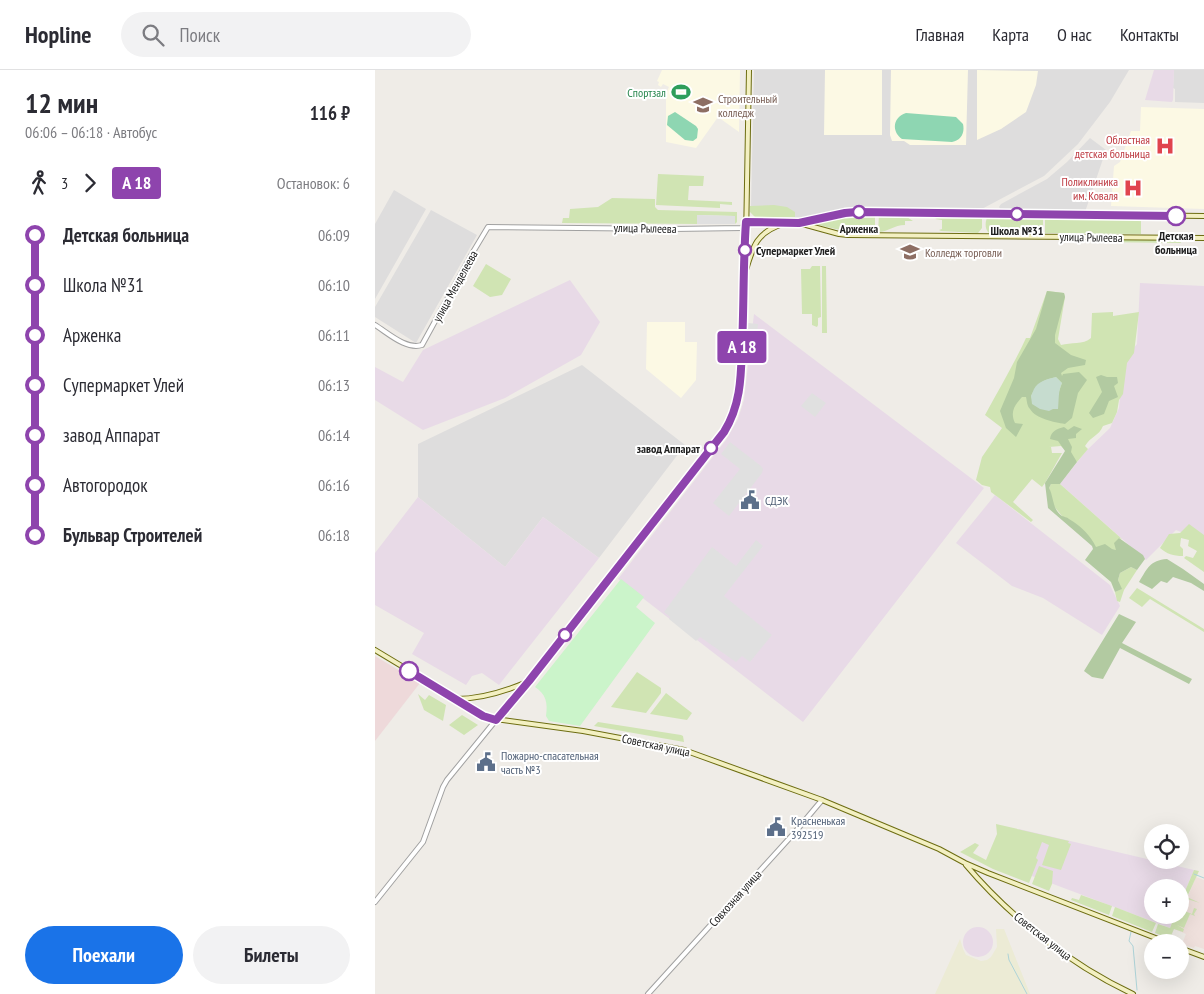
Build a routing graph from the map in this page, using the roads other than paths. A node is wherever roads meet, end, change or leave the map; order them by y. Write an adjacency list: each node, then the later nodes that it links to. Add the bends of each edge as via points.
1 (749, 70): 3 (main road)
2 (1204, 216): 5 (main road, улица Рылеева, via 857,212)
3 (746, 222): 4 (main road, улица Рылеева); 6 (street, улица Рылеева, via 742,228); 8 (main road)
4 (788, 223): 5 (main road, улица Рылеева); 8 (main road, via 770,230 757,240)
5 (799, 223): 7 (main road, улица Рылеева, via 848,235)
6 (488, 227): 9 (street, улица Менделеева, via 422,345 409,345)
7 (1204, 238)
8 (745, 273): 11 (main road, via 740,389 727,426)
9 (375, 325)
10 (375, 650): 12 (main road, Советская улица)
11 (529, 681): 12 (main road, via 470,698); 13 (main road)
12 (454, 698): 13 (main road, Советская улица)
13 (496, 720): 14 (main road, Советская улица, via 675,747); 16 (street, via 447,780 423,842)
14 (822, 800): 15 (main road, Советская улица); 20 (street, Совхозная улица)
15 (965, 863): 17 (main road); 21 (main road, Советская улица, via 1039,934 1085,967)
16 (375, 902)
17 (1146, 934)
18 (1189, 951): 19 (main road)
19 (1204, 957)
20 (648, 994)
21 (1133, 994)

